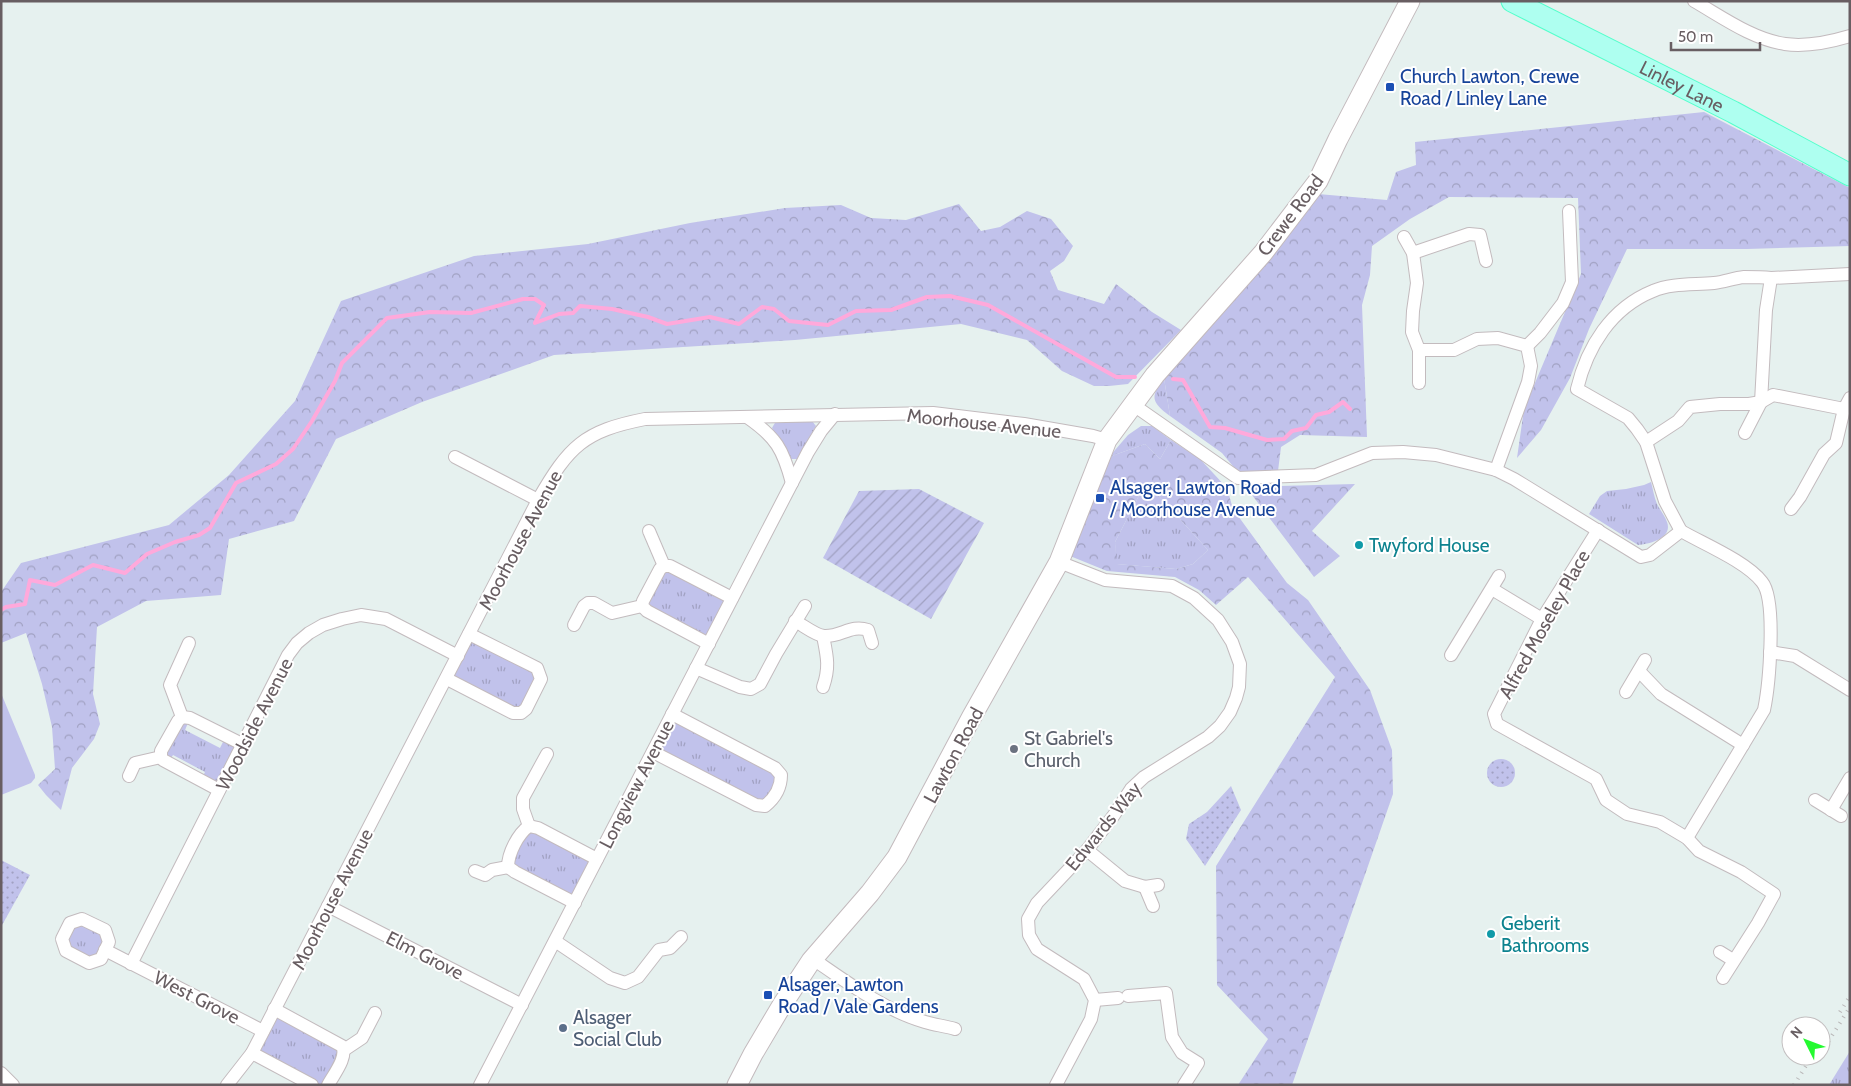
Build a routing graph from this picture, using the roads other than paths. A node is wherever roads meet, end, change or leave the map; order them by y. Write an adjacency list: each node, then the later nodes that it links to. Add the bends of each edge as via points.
1 (1410, 1): 19 (main road, Crewe Road, via 1318,182 1263,253)
2 (1512, 1): 5 (main road, Linley Lane)
3 (1694, 1): 4 (street, via 1758,36 1785,44 1812,44)
4 (1850, 36)
5 (1850, 175)
6 (1570, 211): 12 (street, via 1572,282 1563,303)
7 (1404, 236): 8 (street)
8 (1413, 253): 9 (street, via 1469,234 1480,234); 13 (street, via 1417,283 1412,332)
9 (1486, 261)
10 (1850, 274): 11 (street)
11 (1771, 278): 15 (street, via 1743,277 1671,286 1654,290 1631,303 1609,323 1592,345); 17 (street)
12 (1527, 346): 13 (street, via 1498,338 1477,339 1454,350); 26 (street, via 1531,366 1528,382)
13 (1419, 350): 14 (street)
14 (1420, 383)
15 (1577, 390): 16 (street); 24 (street, via 1628,418)
16 (1571, 402)
17 (1761, 402): 18 (street, via 1773,395); 22 (street); 24 (street, via 1690,407 1678,421)
18 (1847, 403): 29 (street, via 1836,443 1824,454)
19 (1132, 404): 23 (main road, Lawton Road); 26 (street, via 1238,478 1316,475 1372,453 1403,452 1436,455)
20 (835, 414): 21 (street, Moorhouse Avenue); 23 (street, Moorhouse Avenue, via 933,413 1024,424); 27 (street, Longview Avenue, via 821,431)
21 (747, 417): 27 (street, via 766,430 778,445); 28 (street, Moorhouse Avenue, via 646,419 617,424 592,435 571,451)
22 (1746, 433)
23 (1107, 440): 33 (main road, Lawton Road)
24 (1646, 442): 32 (street, via 1665,501)
25 (455, 457): 28 (street)
26 (1496, 470): 30 (street)
27 (792, 483): 37 (street, Longview Avenue)
28 (538, 500): 43 (street, Moorhouse Avenue)
29 (1791, 508)
30 (1598, 530): 32 (street, via 1642,557 1650,555); 40 (street, Alfred Moseley Place)
31 (649, 531): 34 (street)
32 (1681, 531): 48 (street, via 1743,565 1763,582 1769,601)
33 (1059, 562): 73 (street, Edwards Way, via 1105,580 1172,586 1194,598 1218,620 1232,642 1240,664 1236,698 1220,726 1131,789); 86 (main road, Lawton Road, via 897,857)
34 (664, 566): 37 (street, via 670,566); 38 (street)
35 (1499, 576): 36 (street)
36 (1492, 589): 40 (street); 49 (street)
37 (732, 598): 47 (street, Longview Avenue)
38 (642, 606): 42 (street, via 612,613 588,603); 47 (street)
39 (805, 606): 41 (street)
40 (1542, 620): 60 (street, Alfred Moseley Place)
41 (795, 621): 44 (street); 52 (street, via 760,684 750,689)
42 (574, 625)
43 (469, 634): 50 (street, Moorhouse Avenue); 54 (street, via 537,668 542,680 526,709 513,713)
44 (823, 636): 46 (street, via 860,627 868,630); 55 (street, via 828,672)
45 (189, 643): 59 (street, via 170,685)
46 (872, 643)
47 (709, 644): 52 (street, Longview Avenue)
48 (1770, 652): 56 (street, via 1795,656); 63 (street, via 1769,689 1764,710)
49 (1451, 655)
50 (458, 656): 54 (street, Moorhouse Avenue); 62 (street, Woodside Avenue, via 386,619 362,615 323,626 308,633 288,655)
51 (1645, 660): 53 (street)
52 (696, 668): 58 (street, Longview Avenue)
53 (1638, 671): 57 (street); 63 (street, via 1661,694)
54 (447, 679): 80 (street, Moorhouse Avenue)
55 (823, 687)
56 (1850, 690)
57 (1626, 692)
58 (672, 714): 64 (street, Longview Avenue); 64 (street, via 775,768 782,775 781,784 765,806 756,805)
59 (182, 717): 62 (street); 66 (street, via 165,744)
60 (1494, 719): 61 (street, Alfred Moseley Place); 72 (street, Alfred Moseley Place, via 1497,724 1596,779 1606,800 1627,814 1660,822)
61 (1482, 724)
62 (242, 744): 69 (street, Woodside Avenue)
63 (1743, 745): 72 (street)
64 (653, 752): 74 (street, Longview Avenue)
65 (547, 754): 71 (street, via 523,798)
66 (161, 757): 67 (street, via 135,763); 69 (street)
67 (129, 776)
68 (1850, 778): 70 (street, via 1836,813)
69 (219, 790): 88 (street, Woodside Avenue)
70 (1815, 800)
71 (529, 826): 74 (street); 75 (street, via 508,859)
72 (1687, 838): 87 (street, Alfred Moseley Place, via 1699,851 1741,872 1774,894)
73 (1087, 850): 78 (street, via 1126,881); 90 (street, Edwards Way, via 1037,903 1028,919 1029,935 1037,949 1084,979)
74 (597, 859): 79 (street, Longview Avenue)
75 (508, 867): 76 (street, via 485,875); 79 (street)
76 (475, 871)
77 (1158, 885): 78 (street)
78 (1145, 888): 81 (street)
79 (575, 903): 83 (street, Longview Avenue)
80 (328, 906): 91 (street, Elm Grove); 92 (street, Moorhouse Avenue)
81 (1153, 906)
82 (680, 937): 83 (street, via 670,948 660,950 638,977 625,983 610,978)
83 (555, 941): 91 (street, Longview Avenue)
84 (105, 950): 88 (street, West Grove)
85 (1720, 952): 87 (street)
86 (813, 959): 94 (street, via 864,994 925,1022); 104 (main road, Lawton Road, via 782,1005)
87 (1733, 960): 89 (street, Alfred Moseley Place)
88 (131, 964): 95 (street, West Grove)
89 (1723, 978)
90 (1095, 1000): 105 (street, via 1091,1019); 106 (street, via 1166,993 1172,1038 1182,1053 1198,1064)
91 (522, 1005): 103 (street, Longview Avenue)
92 (274, 1009): 95 (street, Moorhouse Avenue); 96 (street)
93 (375, 1013): 96 (street, via 362,1038)
94 (955, 1029)
95 (263, 1031): 97 (street, Moorhouse Avenue)
96 (344, 1050): 102 (street)
97 (252, 1053): 100 (street, Moorhouse Avenue); 101 (street)
98 (1, 1073): 99 (street)
99 (13, 1085)
100 (227, 1085)
101 (312, 1085)
102 (328, 1085)
103 (480, 1085)
104 (737, 1085)
105 (1056, 1085)
106 (1184, 1085)

